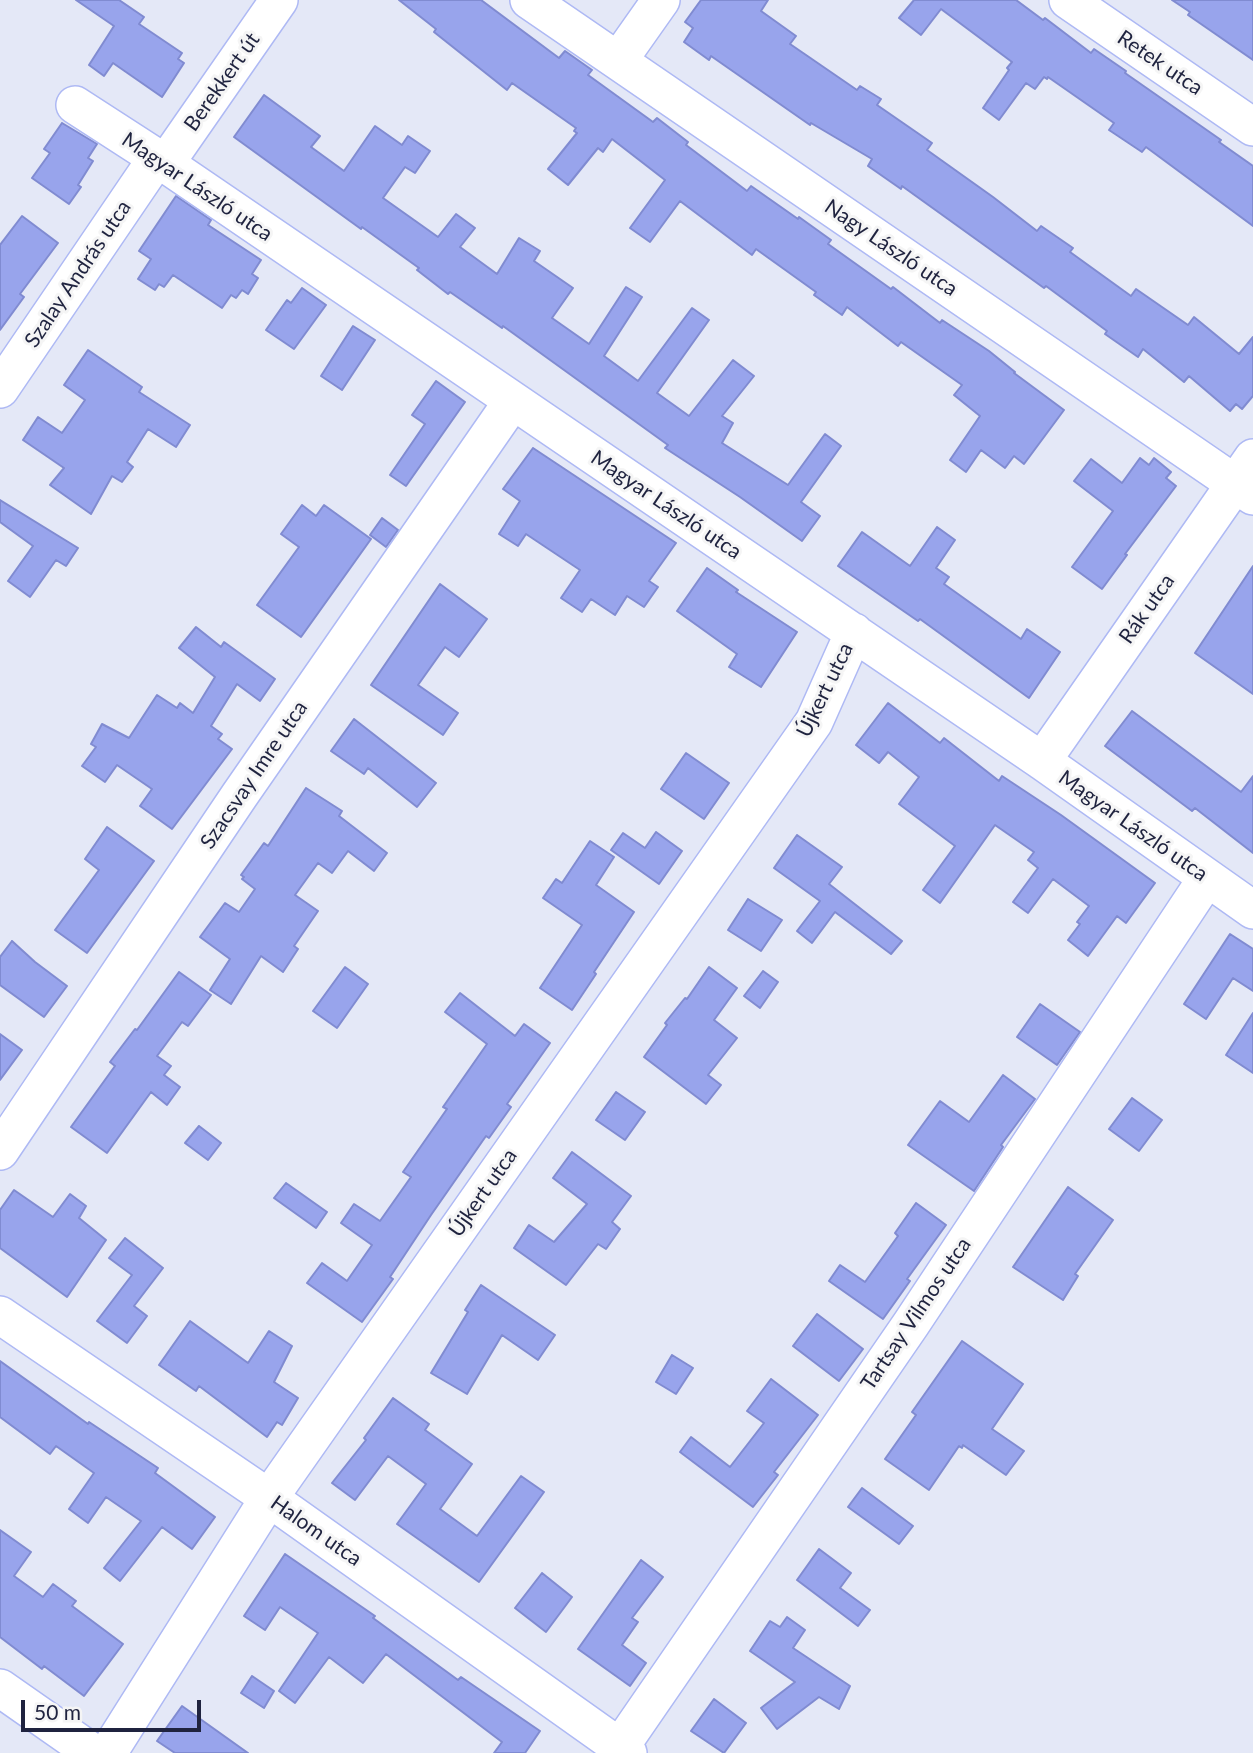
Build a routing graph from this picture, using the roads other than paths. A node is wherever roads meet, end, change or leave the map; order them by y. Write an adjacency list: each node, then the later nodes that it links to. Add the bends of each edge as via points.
1 (279, 0): 8 (street, Berekkert út)
2 (528, 0): 5 (street, Nagy László utca)
3 (661, 0): 5 (street)
4 (1068, 0): 7 (street, Retek utca)
5 (618, 61): 11 (street, Nagy László utca)
6 (75, 105): 8 (street, Magyar László utca)
7 (1253, 127)
8 (161, 161): 9 (street, Szalay András utca); 10 (street, Magyar László utca)
9 (0, 389)
10 (512, 402): 12 (street, Magyar László utca); 16 (street, Szacsvay Imre utca)
11 (1247, 479): 13 (street, Rák utca)
12 (854, 632): 13 (street, Magyar László utca); 18 (street, Újkert utca, via 814,722)
13 (1042, 761): 14 (street, Magyar László utca)
14 (1207, 878): 15 (street, Magyar László utca); 20 (street, Tartsay Vilmos utca)
15 (1253, 910)
16 (0, 1152)
17 (0, 1315): 18 (street, Halom utca)
18 (269, 1497): 20 (street, Halom utca); 22 (street, Újkert utca)
19 (0, 1689): 21 (street)
20 (624, 1750)
21 (93, 1753)
22 (108, 1753)

